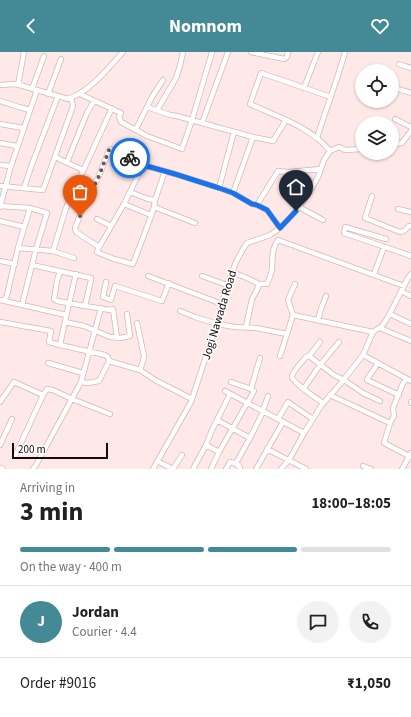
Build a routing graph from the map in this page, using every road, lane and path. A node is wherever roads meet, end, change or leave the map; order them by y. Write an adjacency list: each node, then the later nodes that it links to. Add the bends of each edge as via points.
1 (24, 52): 16 (street)
2 (123, 52): 22 (street)
3 (183, 52): 31 (street, via 176,78)
4 (212, 52): 32 (street)
5 (228, 52): 35 (street)
6 (251, 52): 7 (street, via 284,59)
7 (288, 52)
8 (318, 52): 17 (street)
9 (345, 52): 24 (street)
10 (44, 56): 19 (street)
11 (61, 59): 21 (street)
12 (399, 64): 13 (street)
13 (411, 68)
14 (163, 80): 28 (street)
15 (0, 85): 16 (street)
16 (18, 85): 19 (street)
17 (304, 88): 24 (street); 33 (street, via 261,73 250,104)
18 (399, 89): 20 (street)
19 (34, 90): 21 (street); 30 (street)
20 (411, 93)
21 (48, 94): 23 (street)
22 (80, 94): 25 (street); 27 (street)
23 (58, 96): 25 (street); 58 (street)
24 (331, 97): 43 (street)
25 (71, 98): 49 (street, via 73,106)
26 (0, 100): 30 (street)
27 (94, 100): 29 (street); 50 (street)
28 (147, 107): 31 (street); 39 (street)
29 (112, 108): 39 (street, via 121,113 121,122); 55 (street)
30 (30, 110): 38 (street)
31 (157, 110): 32 (street)
32 (192, 120): 35 (street); 39 (street, via 182,149 147,136)
33 (286, 120): 42 (street, via 273,141); 43 (street)
34 (399, 121): 37 (street)
35 (202, 123): 41 (street)
36 (0, 124): 38 (street)
37 (411, 126)
38 (23, 128): 46 (street)
39 (136, 129)
40 (411, 131): 45 (street)
41 (234, 132): 42 (street); 59 (street)
42 (253, 137): 61 (street)
43 (317, 138): 48 (street)
44 (0, 143): 46 (street)
45 (399, 144)
46 (17, 146): 53 (street)
47 (355, 149): 48 (street, via 339,148)
48 (330, 151): 54 (street, Jogi Nawada Road)
49 (55, 157): 50 (street); 58 (street, via 43,190)
50 (67, 162): 55 (street)
51 (0, 165): 53 (street)
52 (143, 165): 56 (street); 60 (street); 82 (street, via 109,150 75,228 76,232)
53 (11, 166): 57 (street)
54 (321, 169): 65 (street, via 278,171); 68 (street, Jogi Nawada Road, via 309,193)
55 (83, 170): 86 (street, via 66,208)
56 (165, 171): 59 (street); 63 (street)
57 (3, 186): 58 (street); 66 (street)
58 (24, 188)
59 (219, 188): 61 (street)
60 (130, 192): 63 (street); 64 (street)
61 (233, 193): 65 (street)
62 (372, 196): 78 (street, via 365,218 400,232)
63 (155, 200): 67 (street)
64 (124, 204): 72 (street); 77 (street)
65 (257, 205): 80 (street, via 267,210)
66 (0, 207): 69 (street)
67 (154, 207): 72 (street); 76 (street)
68 (298, 207): 74 (street); 80 (street, Jogi Nawada Road)
69 (30, 208): 79 (street); 85 (street, via 47,213)
70 (398, 209): 71 (street)
71 (411, 212)
72 (151, 215): 82 (street, via 133,264 97,252)
73 (97, 219): 77 (street)
74 (323, 220)
75 (0, 221): 79 (street)
76 (195, 223)
77 (111, 226): 82 (street)
78 (411, 226)
79 (24, 227): 84 (street)
80 (280, 228): 93 (street, Jogi Nawada Road, via 270,236 247,243)
81 (386, 239): 83 (street, via 345,227 344,234)
82 (99, 247)
83 (384, 247): 87 (street); 95 (street)
84 (18, 248): 85 (street); 90 (street)
85 (36, 249): 86 (street); 91 (street)
86 (53, 251): 88 (street)
87 (411, 256)
88 (74, 258)
89 (0, 261): 90 (street)
90 (14, 264): 108 (street, via 7,295)
91 (32, 265): 92 (street); 111 (street)
92 (60, 271): 94 (street); 109 (street, via 54,299)
93 (232, 272): 101 (street); 103 (street, Jogi Nawada Road)
94 (76, 274): 109 (street); 112 (street, via 91,278)
95 (374, 274): 101 (street, via 278,240 272,255 272,269 267,284); 104 (street)
96 (411, 274): 104 (street)
97 (148, 276): 100 (street)
98 (202, 276): 103 (street)
99 (106, 282): 100 (street, via 103,298 111,300 115,286 162,301)
100 (169, 284): 110 (street)
101 (259, 284): 125 (street, via 252,299)
102 (294, 284): 118 (street, via 288,300)
103 (227, 285): 110 (street, Jogi Nawada Road)
104 (404, 286): 105 (street)
105 (401, 291): 107 (street); 116 (street)
106 (326, 296): 119 (street)
107 (411, 296)
108 (2, 301): 111 (street)
109 (69, 303): 112 (street); 117 (street)
110 (222, 304): 123 (street, Jogi Nawada Road)
111 (22, 305): 117 (street)
112 (85, 306): 113 (street)
113 (101, 308): 127 (street); 130 (street, via 114,309)
114 (180, 311): 123 (street)
115 (127, 314): 130 (street, via 130,336)
116 (390, 314): 124 (street); 126 (street)
117 (66, 315): 121 (street)
118 (293, 315): 119 (street); 129 (street)
119 (318, 320): 128 (street)
120 (0, 322): 134 (street, via 51,331 50,342)
121 (66, 322): 127 (street); 134 (street)
122 (137, 323): 144 (street, via 144,356)
123 (217, 324): 125 (street); 159 (street, Jogi Nawada Road)
124 (411, 324)
125 (246, 327): 129 (street)
126 (380, 328): 128 (street); 131 (street)
127 (95, 330): 130 (street); 135 (street)
128 (373, 332): 136 (street)
129 (288, 334): 137 (street)
130 (117, 338)
131 (411, 341)
132 (320, 342): 138 (street)
133 (339, 342): 143 (street)
134 (60, 345): 135 (street)
135 (89, 352): 140 (street, via 105,355); 145 (street)
136 (363, 355): 142 (street); 146 (street)
137 (280, 356)
138 (308, 356): 143 (street); 150 (street, via 292,377)
139 (260, 358): 151 (street)
140 (109, 362): 144 (street); 148 (street, via 99,381)
141 (48, 363): 145 (street)
142 (378, 363): 147 (street); 156 (street, via 367,380)
143 (320, 365): 146 (street); 150 (street)
144 (140, 370): 159 (street)
145 (83, 373): 148 (street)
146 (344, 380): 155 (street); 160 (street)
147 (409, 380): 156 (street, via 403,383)
148 (81, 382): 158 (street)
149 (231, 382): 151 (street)
150 (304, 388): 163 (street)
151 (251, 389): 162 (street, via 254,391)
152 (225, 391): 153 (street)
153 (230, 394): 162 (street); 169 (street)
154 (43, 395): 158 (street, via 49,389); 161 (street, via 14,382); 181 (street)
155 (330, 395): 163 (street); 171 (street)
156 (399, 395): 171 (street)
157 (268, 396): 164 (street)
158 (72, 399): 165 (street); 187 (street)
159 (192, 399): 183 (street, Jogi Nawada Road)
160 (380, 401)
161 (0, 402)
162 (247, 403): 164 (street); 172 (street)
163 (323, 403): 166 (street)
164 (262, 411): 168 (street); 174 (street)
165 (110, 414)
166 (313, 418): 168 (street, via 288,402); 173 (street)
167 (12, 419): 175 (street)
168 (278, 419): 170 (street)
169 (218, 420): 172 (street); 176 (street)
170 (283, 422): 173 (street); 177 (street)
171 (390, 423): 180 (street, via 384,443)
172 (233, 429): 174 (street); 178 (street)
173 (304, 433): 182 (street)
174 (250, 438): 184 (street)
175 (0, 445)
176 (206, 445): 178 (street); 190 (street)
177 (267, 449): 182 (street); 194 (street)
178 (219, 452): 191 (street)
179 (182, 455): 189 (street)
180 (410, 455): 197 (street)
181 (15, 456)
182 (289, 460): 186 (street); 195 (street)
183 (157, 461): 188 (street, Jogi Nawada Road); 189 (street)
184 (236, 463): 192 (street, via 230,462); 193 (street)
185 (363, 466): 196 (street)
186 (283, 468)
187 (34, 469)
188 (153, 469)
189 (173, 469)
190 (193, 469)
191 (210, 469)
192 (226, 469)
193 (240, 469)
194 (256, 469)
195 (306, 469)
196 (371, 469)
197 (402, 469)

